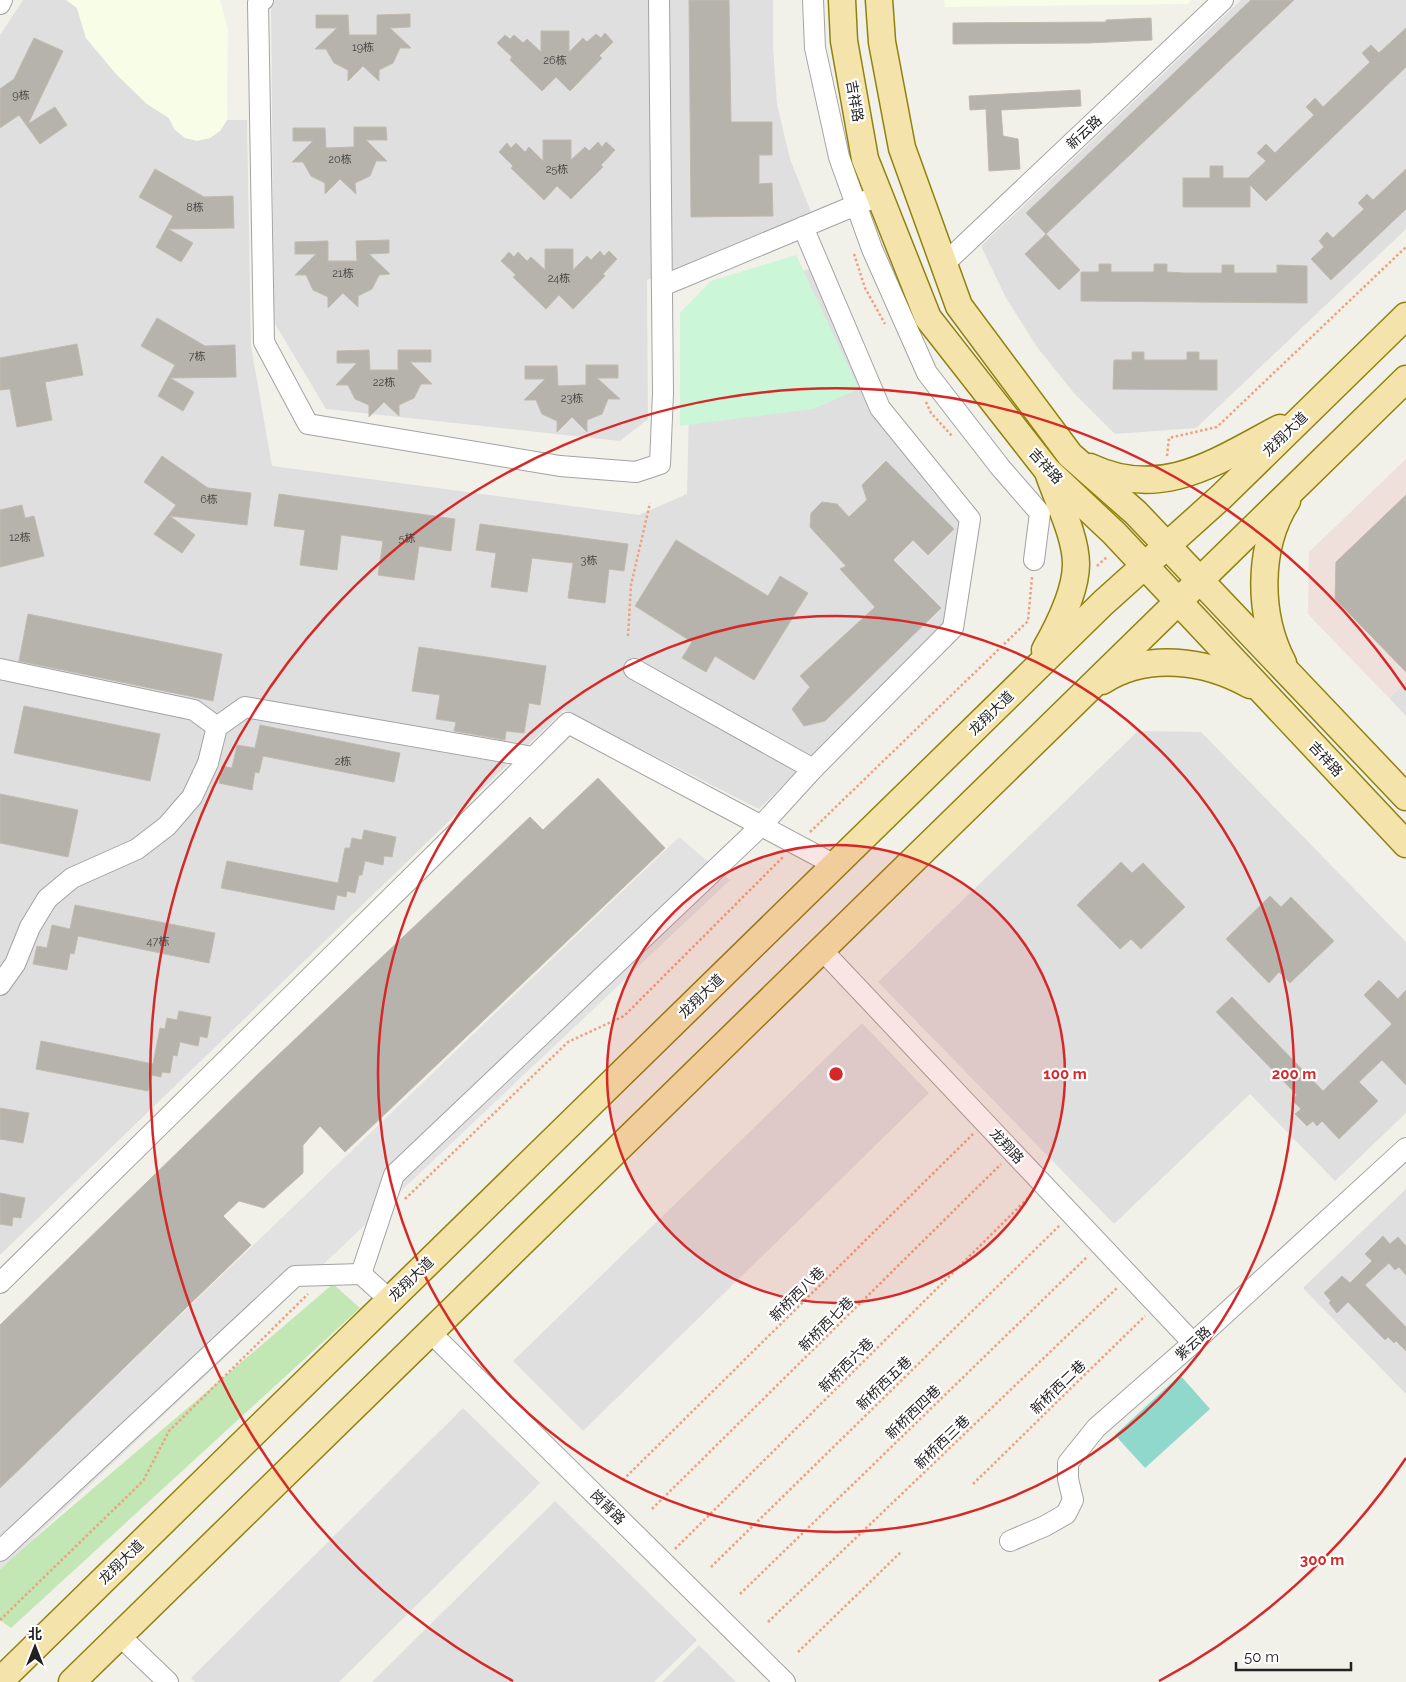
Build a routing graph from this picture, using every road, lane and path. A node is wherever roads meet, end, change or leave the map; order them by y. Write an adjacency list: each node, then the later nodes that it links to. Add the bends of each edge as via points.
1 (2, 0): 8 (street)
2 (659, 0): 13 (street)
3 (813, 0): 9 (street, via 815,48 839,157)
4 (842, 0): 9 (main road, 吉祥路, via 844,41 865,159)
5 (879, 0): 12 (main road, 吉祥路, via 882,42 902,148)
6 (1223, 0): 12 (street, 新云路)
7 (258, 1): 13 (street, via 264,342 308,424 560,466 636,472 660,464)
8 (0, 4)
9 (868, 201): 10 (street); 18 (main road, 吉祥路, via 928,318); 24 (street, via 872,249 927,373 1040,513)
10 (803, 227): 13 (street); 38 (street, via 880,408 970,519 953,628)
11 (1406, 247): 19 (path, via 1217,427 1169,438)
12 (944, 264): 17 (main road, 吉祥路, via 959,306)
13 (662, 286)
14 (1406, 316): 16 (main road, 龙翔大道)
15 (1406, 379): 20 (main road)
16 (1304, 416): 19 (main road, via 1200,470); 23 (main road, 龙翔大道)
17 (1070, 455): 19 (main road, via 1115,476 1132,480); 23 (main road, 吉祥路, via 1136,513)
18 (1047, 470): 22 (main road, 吉祥路); 25 (main road, via 1073,544)
19 (1165, 480)
20 (1300, 481): 27 (main road); 33 (main road, via 1275,527 1265,564 1264,594 1268,623)
21 (650, 503): 29 (path, via 631,585)
22 (1123, 541): 25 (path, via 1097,566); 26 (main road, 吉祥路)
23 (1167, 546): 26 (main road, 龙翔大道); 27 (main road, 吉祥路)
24 (1034, 560): 42 (path, via 1028,621)
25 (1076, 564): 32 (main road, via 1068,601 1058,625)
26 (1145, 565): 28 (main road, 吉祥路); 32 (main road, 龙翔大道)
27 (1199, 580): 28 (main road); 33 (main road, 吉祥路)
28 (1178, 600): 34 (main road, 吉祥路); 35 (main road)
29 (628, 636)
30 (0, 669): 36 (street, via 194,710)
31 (634, 669): 38 (street)
32 (1030, 674): 43 (main road, 龙翔大道)
33 (1292, 679): 39 (main road, 吉祥路)
34 (1275, 704): 35 (main road, via 1232,675 1207,666 1181,663 1129,669 1105,679); 41 (main road, 吉祥路)
35 (1064, 712): 44 (main road)
36 (217, 727): 37 (street, via 245,707); 45 (street, via 208,763 192,797 167,826 137,849 72,878 47,899 30,927 15,964)
37 (533, 758): 40 (street, via 568,723); 56 (street)
38 (812, 769): 40 (street)
39 (1406, 797)
40 (760, 826): 42 (street); 53 (street, via 394,1175)
41 (1406, 844)
42 (796, 845): 43 (street); 50 (path, via 624,1016 568,1042)
43 (835, 866): 57 (main road, 龙翔大道)
44 (822, 949): 46 (street, 龙翔路); 59 (main road)
45 (0, 985)
46 (985, 1123): 48 (street, 龙翔路); 61 (path, 新桥西八巷)
47 (1406, 1148): 60 (street, 紫云路)
48 (1013, 1152): 49 (street, 龙翔路); 63 (path, 新桥西七巷)
49 (1043, 1184): 51 (street, 龙翔路); 67 (path, 新桥西六巷)
50 (404, 1200)
51 (1071, 1214): 52 (street, 龙翔路); 68 (path, 新桥西五巷)
52 (1100, 1244): 55 (street, 龙翔路); 69 (path, 新桥西四巷)
53 (361, 1274): 54 (street); 57 (street)
54 (328, 1275): 65 (street, via 296,1276); 70 (path, via 169,1431 143,1481)
55 (1130, 1276): 58 (street, 龙翔路); 71 (path, 新桥西三巷)
56 (0, 1283)
57 (390, 1300): 74 (main road, 龙翔大道)
58 (1157, 1304): 60 (street, 龙翔路); 62 (path, 新桥西二巷)
59 (430, 1332): 67 (street, 岗背路); 72 (main road)
60 (1193, 1343): 64 (street, 紫云路, via 1096,1428 1068,1463 1073,1500 1066,1514)
61 (623, 1480)
62 (972, 1484)
63 (652, 1509)
64 (1010, 1541)
65 (0, 1551)
66 (900, 1552): 73 (path)
67 (663, 1561): 77 (street, 岗背路)
68 (711, 1567)
69 (740, 1594)
70 (0, 1620)
71 (768, 1622)
72 (120, 1636): 75 (main road); 76 (street)
73 (798, 1652)
74 (0, 1680)
75 (72, 1682)
76 (168, 1682)
77 (785, 1682)

